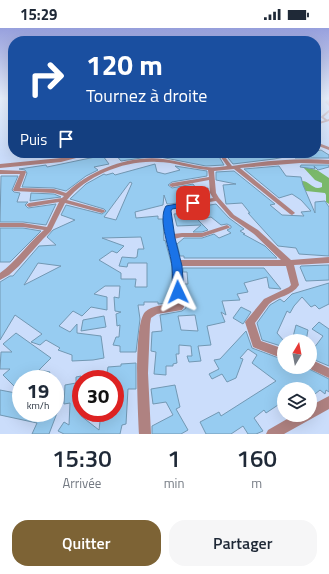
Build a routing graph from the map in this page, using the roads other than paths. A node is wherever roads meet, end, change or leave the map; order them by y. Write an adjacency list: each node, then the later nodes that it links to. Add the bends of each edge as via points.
1 (69, 158): 4 (street)
2 (225, 158): 5 (street)
3 (329, 162): 5 (street, via 266,162)
4 (0, 166)
5 (233, 167): 6 (street); 14 (street)
6 (211, 169): 8 (street); 10 (street, via 144,160 106,171 74,189)
7 (0, 172): 10 (street, via 23,172 16,190 51,190)
8 (211, 178): 9 (street); 11 (street, via 213,193)
9 (172, 185)
10 (64, 199): 12 (street); 13 (street); 17 (street)
11 (217, 199): 18 (street, via 169,207); 21 (street, via 232,216 256,232)
12 (30, 205)
13 (102, 211)
14 (292, 213)
15 (0, 225): 17 (street)
16 (227, 227): 18 (street, via 202,235)
17 (49, 229): 22 (street, via 11,270)
18 (170, 238): 20 (street)
19 (329, 260): 21 (street)
20 (176, 263): 21 (street); 29 (street, via 179,307 153,311 147,317 143,340)
21 (289, 263): 23 (street, via 295,285 292,290 267,301 250,322 257,344)
22 (0, 278)
23 (277, 351)
24 (317, 367): 25 (street)
25 (329, 373)
26 (329, 402): 27 (street)
27 (317, 409)
28 (293, 422): 30 (street)
29 (145, 434)
30 (272, 434)

